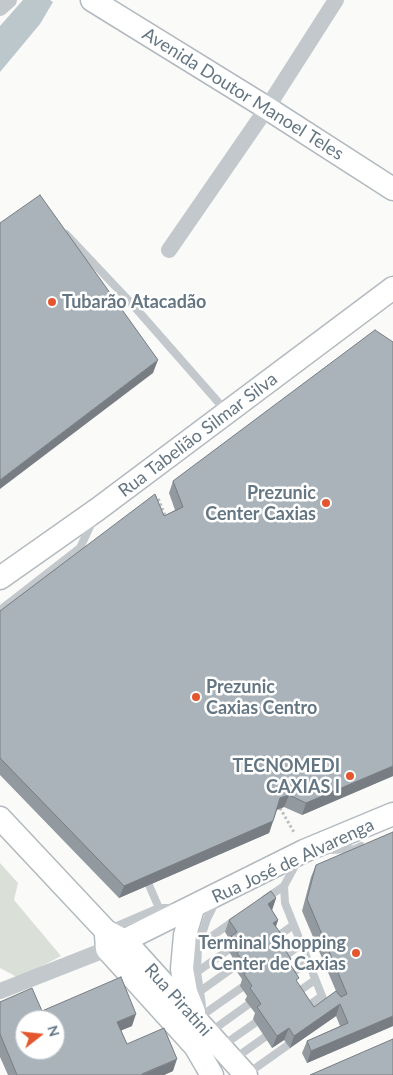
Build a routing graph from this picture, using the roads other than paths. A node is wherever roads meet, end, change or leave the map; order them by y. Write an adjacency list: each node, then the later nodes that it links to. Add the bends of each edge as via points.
1 (9, 0): 4 (street)
2 (92, 0): 5 (main road, Avenida Doutor Manoel Teles)
3 (336, 0): 5 (street)
4 (0, 8)
5 (268, 108): 6 (main road, Avenida Doutor Manoel Teles); 8 (street)
6 (393, 189)
7 (62, 230): 10 (lane)
8 (169, 250)
9 (393, 288): 10 (main road, Rua Tabelião Silmar Silva)
10 (227, 412): 11 (main road, Rua Tabelião Silmar Silva)
11 (98, 509): 12 (main road, Rua Tabelião Silmar Silva); 13 (lane, via 80,548)
12 (0, 578)
13 (0, 610)
14 (393, 814): 17 (main road, Rua José de Alvarenga)
15 (0, 818): 26 (main road, Rua Piratini)
16 (370, 842): 17 (lane, via 355,848)
17 (304, 851): 19 (lane); 20 (main road, Rua José de Alvarenga)
18 (150, 885): 22 (lane)
19 (284, 886): 21 (lane); 25 (lane, via 283,911)
20 (222, 894): 23 (main road, Rua José de Alvarenga); 29 (lane, via 207,919)
21 (261, 902)
22 (159, 908): 23 (lane, Rua José de Alvarenga); 26 (lane, Rua José de Alvarenga)
23 (193, 908): 26 (main road, Rua José de Alvarenga); 48 (main road, via 185,935 182,968 186,992)
24 (245, 913): 29 (lane)
25 (292, 926): 27 (lane); 28 (lane)
26 (113, 940): 38 (street); 48 (main road, Rua Piratini); 49 (main road, Rua Piratini, via 195,1046)
27 (272, 940)
28 (300, 945): 31 (lane); 32 (lane)
29 (198, 946): 34 (lane)
30 (228, 950): 34 (lane)
31 (279, 960)
32 (308, 962): 35 (lane); 36 (lane)
33 (234, 968): 39 (lane)
34 (197, 972): 39 (lane)
35 (286, 977)
36 (315, 980): 40 (lane); 41 (lane)
37 (240, 988): 48 (lane)
38 (0, 991)
39 (199, 992): 48 (lane)
40 (293, 995)
41 (322, 996): 43 (lane); 44 (lane)
42 (249, 1004): 48 (lane)
43 (325, 1008)
44 (303, 1010)
45 (255, 1023): 48 (lane)
46 (264, 1037): 48 (lane)
47 (288, 1044): 48 (lane)
48 (222, 1047)
49 (212, 1075)

